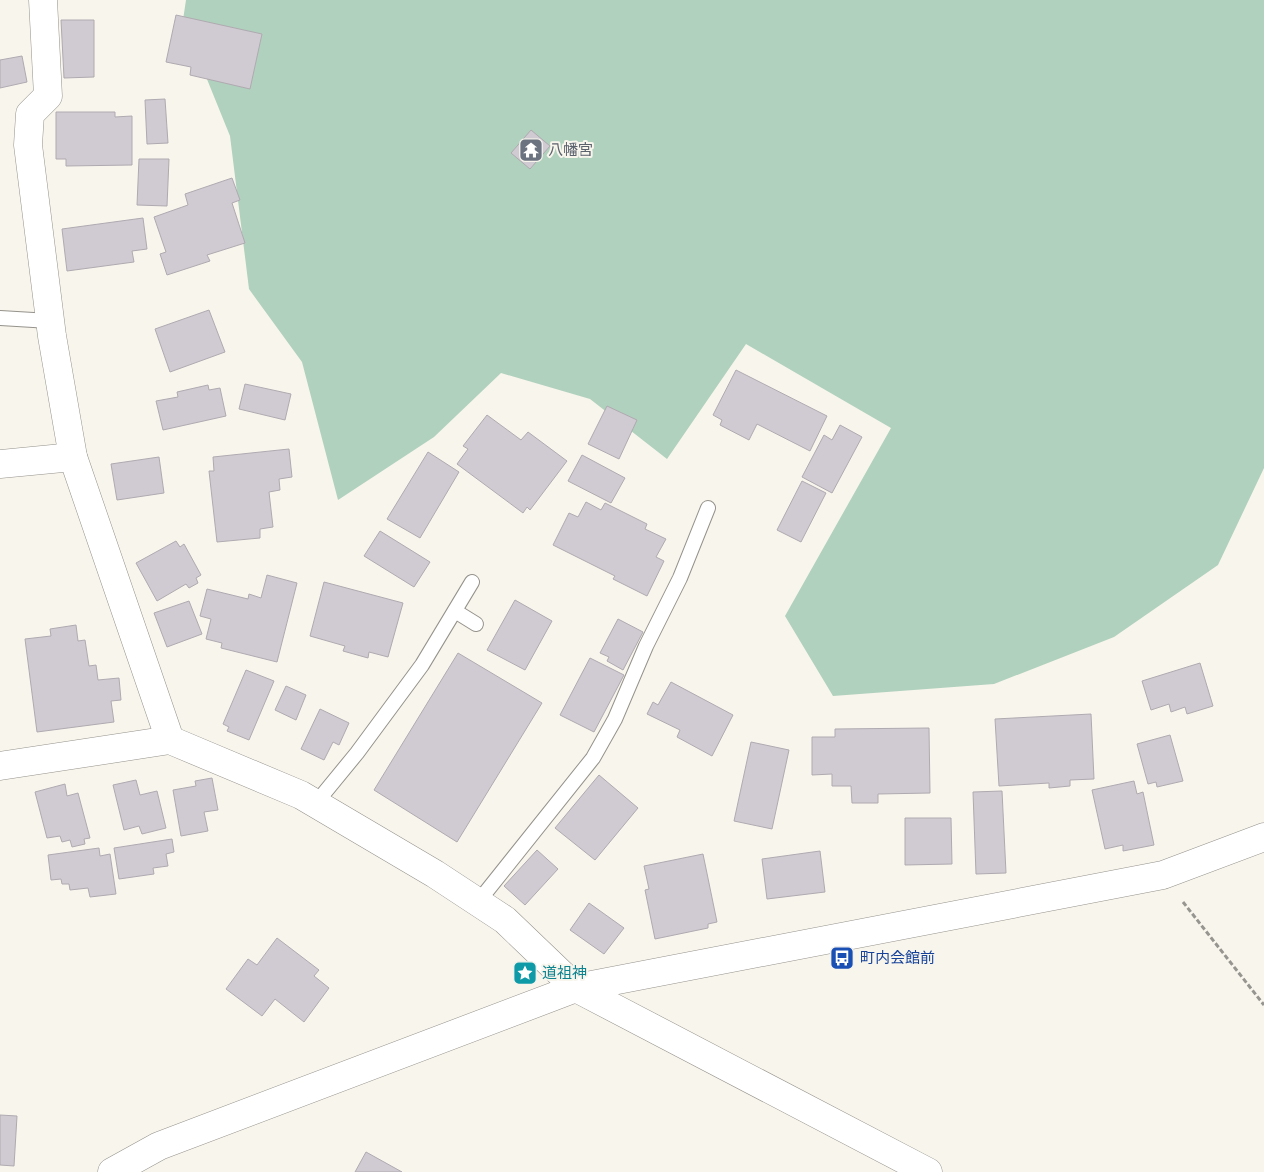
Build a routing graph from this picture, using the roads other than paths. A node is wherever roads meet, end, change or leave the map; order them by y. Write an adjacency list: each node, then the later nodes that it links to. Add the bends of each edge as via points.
1 (43, 0): 3 (street, via 48,96 30,114 28,145)
2 (0, 318): 3 (lane)
3 (50, 321): 4 (street)
4 (73, 457): 5 (street); 10 (street)
5 (0, 464)
6 (708, 508): 14 (lane, via 680,578 593,758)
7 (472, 582): 8 (lane)
8 (455, 610): 9 (lane); 12 (lane, via 422,665)
9 (476, 624)
10 (170, 740): 11 (street); 12 (street)
11 (0, 766)
12 (316, 803): 14 (street)
13 (1264, 837): 15 (street, via 1163,876)
14 (478, 902): 15 (street, via 505,920)
15 (576, 988): 16 (street, via 159,1146); 17 (street)
16 (112, 1172)
17 (928, 1172)

